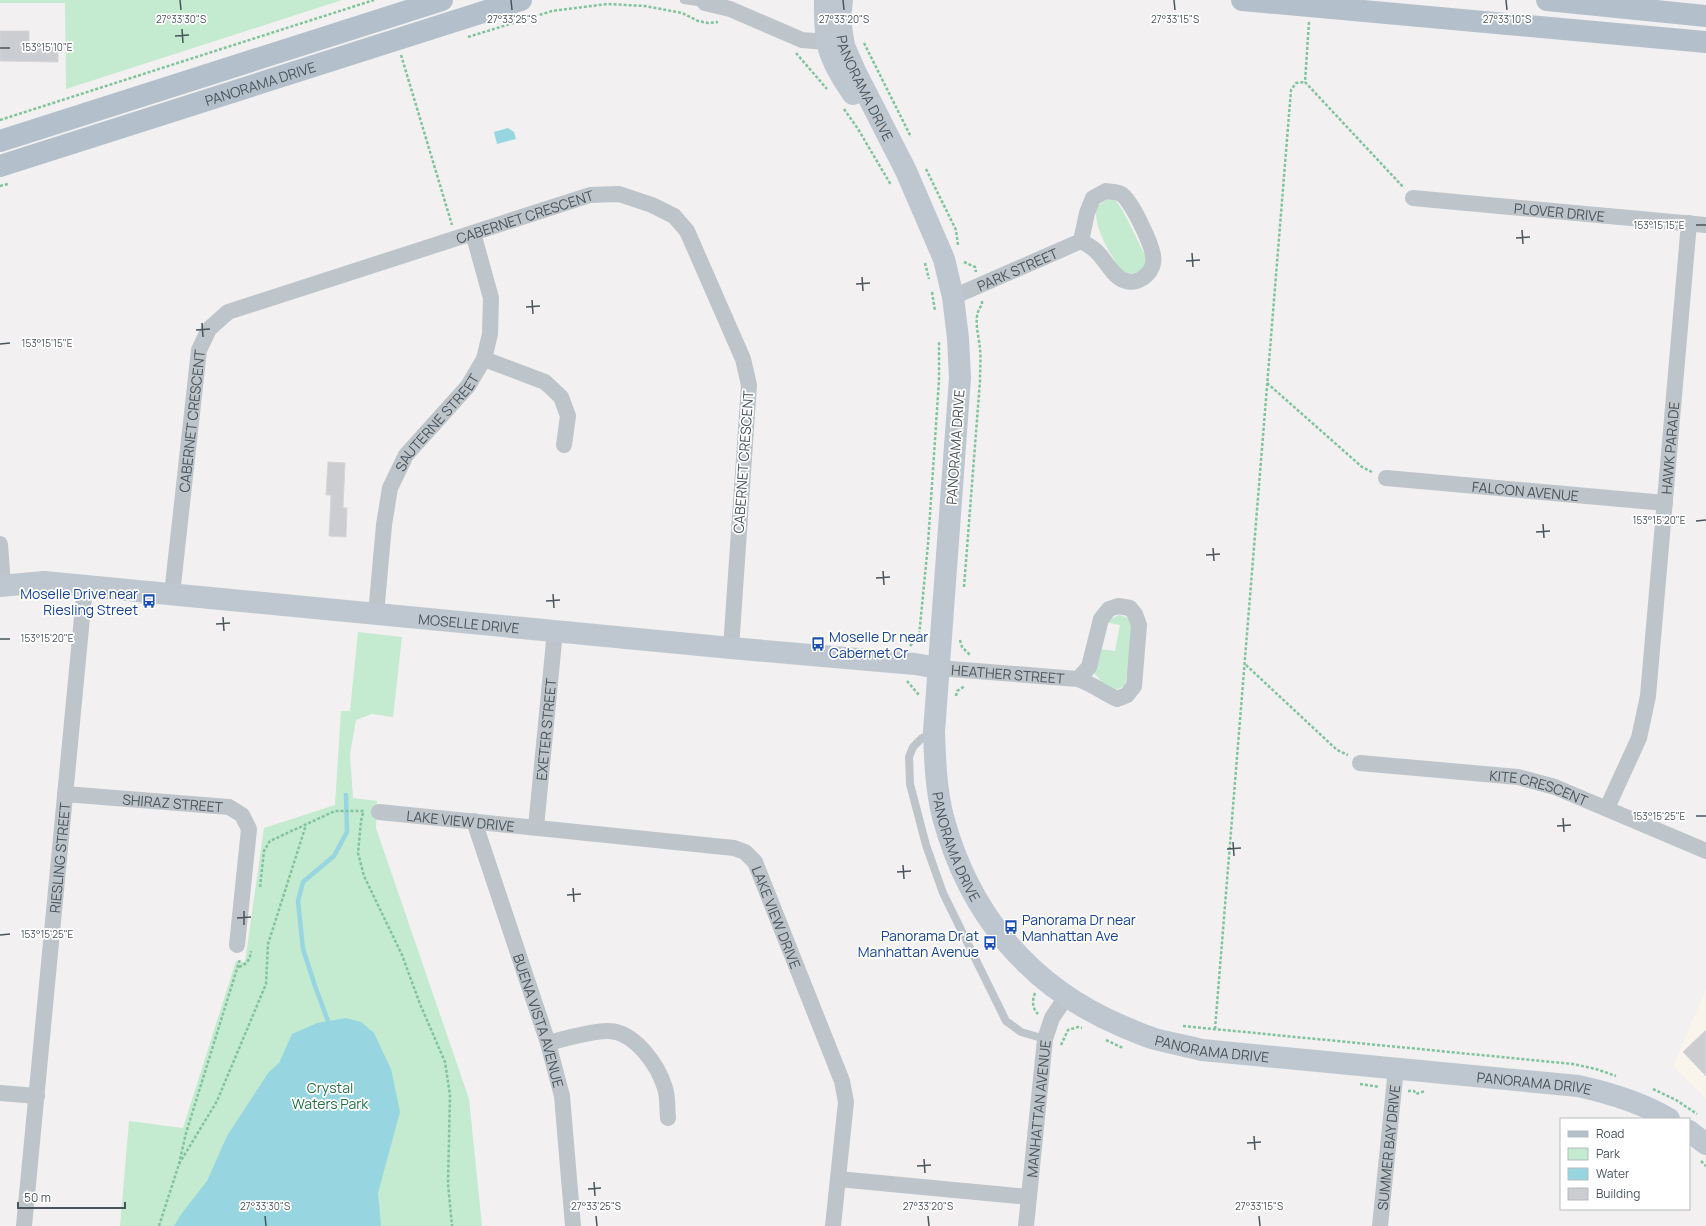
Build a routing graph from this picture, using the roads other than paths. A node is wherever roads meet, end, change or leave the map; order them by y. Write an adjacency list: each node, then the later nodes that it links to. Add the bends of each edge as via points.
1 (442, 0): 12 (main road, PANORAMA DRIVE)
2 (521, 0): 13 (main road, PANORAMA DRIVE, via 400,53)
3 (684, 0): 8 (lane, PANORAMA DRIVE)
4 (825, 0): 10 (street, PANORAMA DRIVE)
5 (842, 0): 14 (street, PANORAMA DRIVE, via 840,20 844,46 855,71)
6 (1242, 0): 11 (main road)
7 (1547, 0): 9 (main road)
8 (704, 3): 10 (street, PANORAMA DRIVE, via 730,9 802,40)
9 (1706, 16)
10 (826, 42): 14 (street, PANORAMA DRIVE, via 832,60 851,90)
11 (1706, 42)
12 (0, 141)
13 (0, 166)
14 (915, 168): 20 (street, PANORAMA DRIVE)
15 (1413, 198): 16 (street, PLOVER DRIVE)
16 (1689, 224): 17 (street, PLOVER DRIVE); 24 (street, HAWK PARADE)
17 (1706, 225)
18 (473, 233): 21 (street, SAUTERNE STREET, via 491,298 490,334); 28 (street, CABERNET CRESCENT, via 228,312 209,329 199,350); 31 (street, CABERNET CRESCENT, via 590,195 619,194 652,205 674,216 687,231 743,359 749,385)
19 (1081, 241): 19 (street, via 1093,198 1106,192 1121,194 1130,202 1151,246 1154,258 1149,273 1142,279 1127,282 1117,276 1097,252); 20 (street, PARK STREET)
20 (953, 297): 32 (street, PANORAMA DRIVE, via 960,378)
21 (484, 359): 22 (street, via 545,382 561,397 568,416); 29 (street, SAUTERNE STREET, via 468,386 406,455 390,488)
22 (564, 445)
23 (1386, 478): 24 (street, FALCON AVENUE)
24 (1665, 504): 37 (street, HAWK PARADE, via 1648,696 1639,738)
25 (0, 544): 26 (street)
26 (2, 586): 27 (street, MOSELLE DRIVE, via 44,582)
27 (85, 586): 28 (street, MOSELLE DRIVE); 36 (street, RIESLING STREET)
28 (172, 594): 29 (street, MOSELLE DRIVE)
29 (376, 614): 30 (street, MOSELLE DRIVE)
30 (555, 631): 31 (street, MOSELLE DRIVE); 40 (street, EXETER STREET)
31 (731, 648): 32 (street, MOSELLE DRIVE)
32 (938, 668): 33 (street, HEATHER STREET); 34 (street, PANORAMA DRIVE)
33 (1078, 679): 33 (street, HEATHER STREET, via 1090,668 1101,619 1109,609 1118,606 1130,608 1140,625 1134,686 1127,696 1117,699)
34 (934, 732): 43 (street, PANORAMA DRIVE, via 935,774 943,815 951,844 969,886 996,930 1016,953 1030,969); 44 (lane, PANORAMA DRIVE, via 922,738 909,756 910,784 926,845 943,893 1006,1021 1021,1032)
35 (1360, 763): 37 (street, KITE CRESCENT, via 1518,778 1555,787)
36 (65, 794): 42 (street, SHIRAZ STREET, via 229,807 242,816 249,830); 48 (street, RIESLING STREET)
37 (1608, 808): 41 (street, KITE CRESCENT)
38 (372, 811): 39 (street, LAKE VIEW DRIVE)
39 (474, 821): 40 (street, LAKE VIEW DRIVE); 45 (street, BUENA VISTA AVENUE)
40 (536, 827): 53 (street, LAKE VIEW DRIVE, via 734,848 745,852 755,862 842,1081 846,1102)
41 (1706, 851)
42 (245, 946)
43 (1066, 997): 44 (street, MANHATTAN AVENUE, via 1052,1018); 46 (street, PANORAMA DRIVE, via 1102,1018 1153,1039 1202,1050)
44 (1045, 1039): 54 (street, MANHATTAN AVENUE)
45 (548, 1043): 49 (street, via 609,1031 626,1036 643,1048 654,1064 665,1088); 56 (street, BUENA VISTA AVENUE, via 562,1096)
46 (1395, 1079): 50 (street, PANORAMA DRIVE, via 1578,1086 1600,1090 1642,1104); 59 (street, SUMMER BAY DRIVE)
47 (0, 1093): 48 (street)
48 (36, 1096): 55 (street, RIESLING STREET)
49 (668, 1118)
50 (1667, 1118)
51 (1694, 1124): 52 (street)
52 (1706, 1144)
53 (838, 1179): 54 (street); 57 (street, LAKE VIEW DRIVE)
54 (1029, 1197): 58 (street, MANHATTAN AVENUE)
55 (24, 1226)
56 (573, 1226)
57 (833, 1226)
58 (1026, 1226)
59 (1380, 1226)

